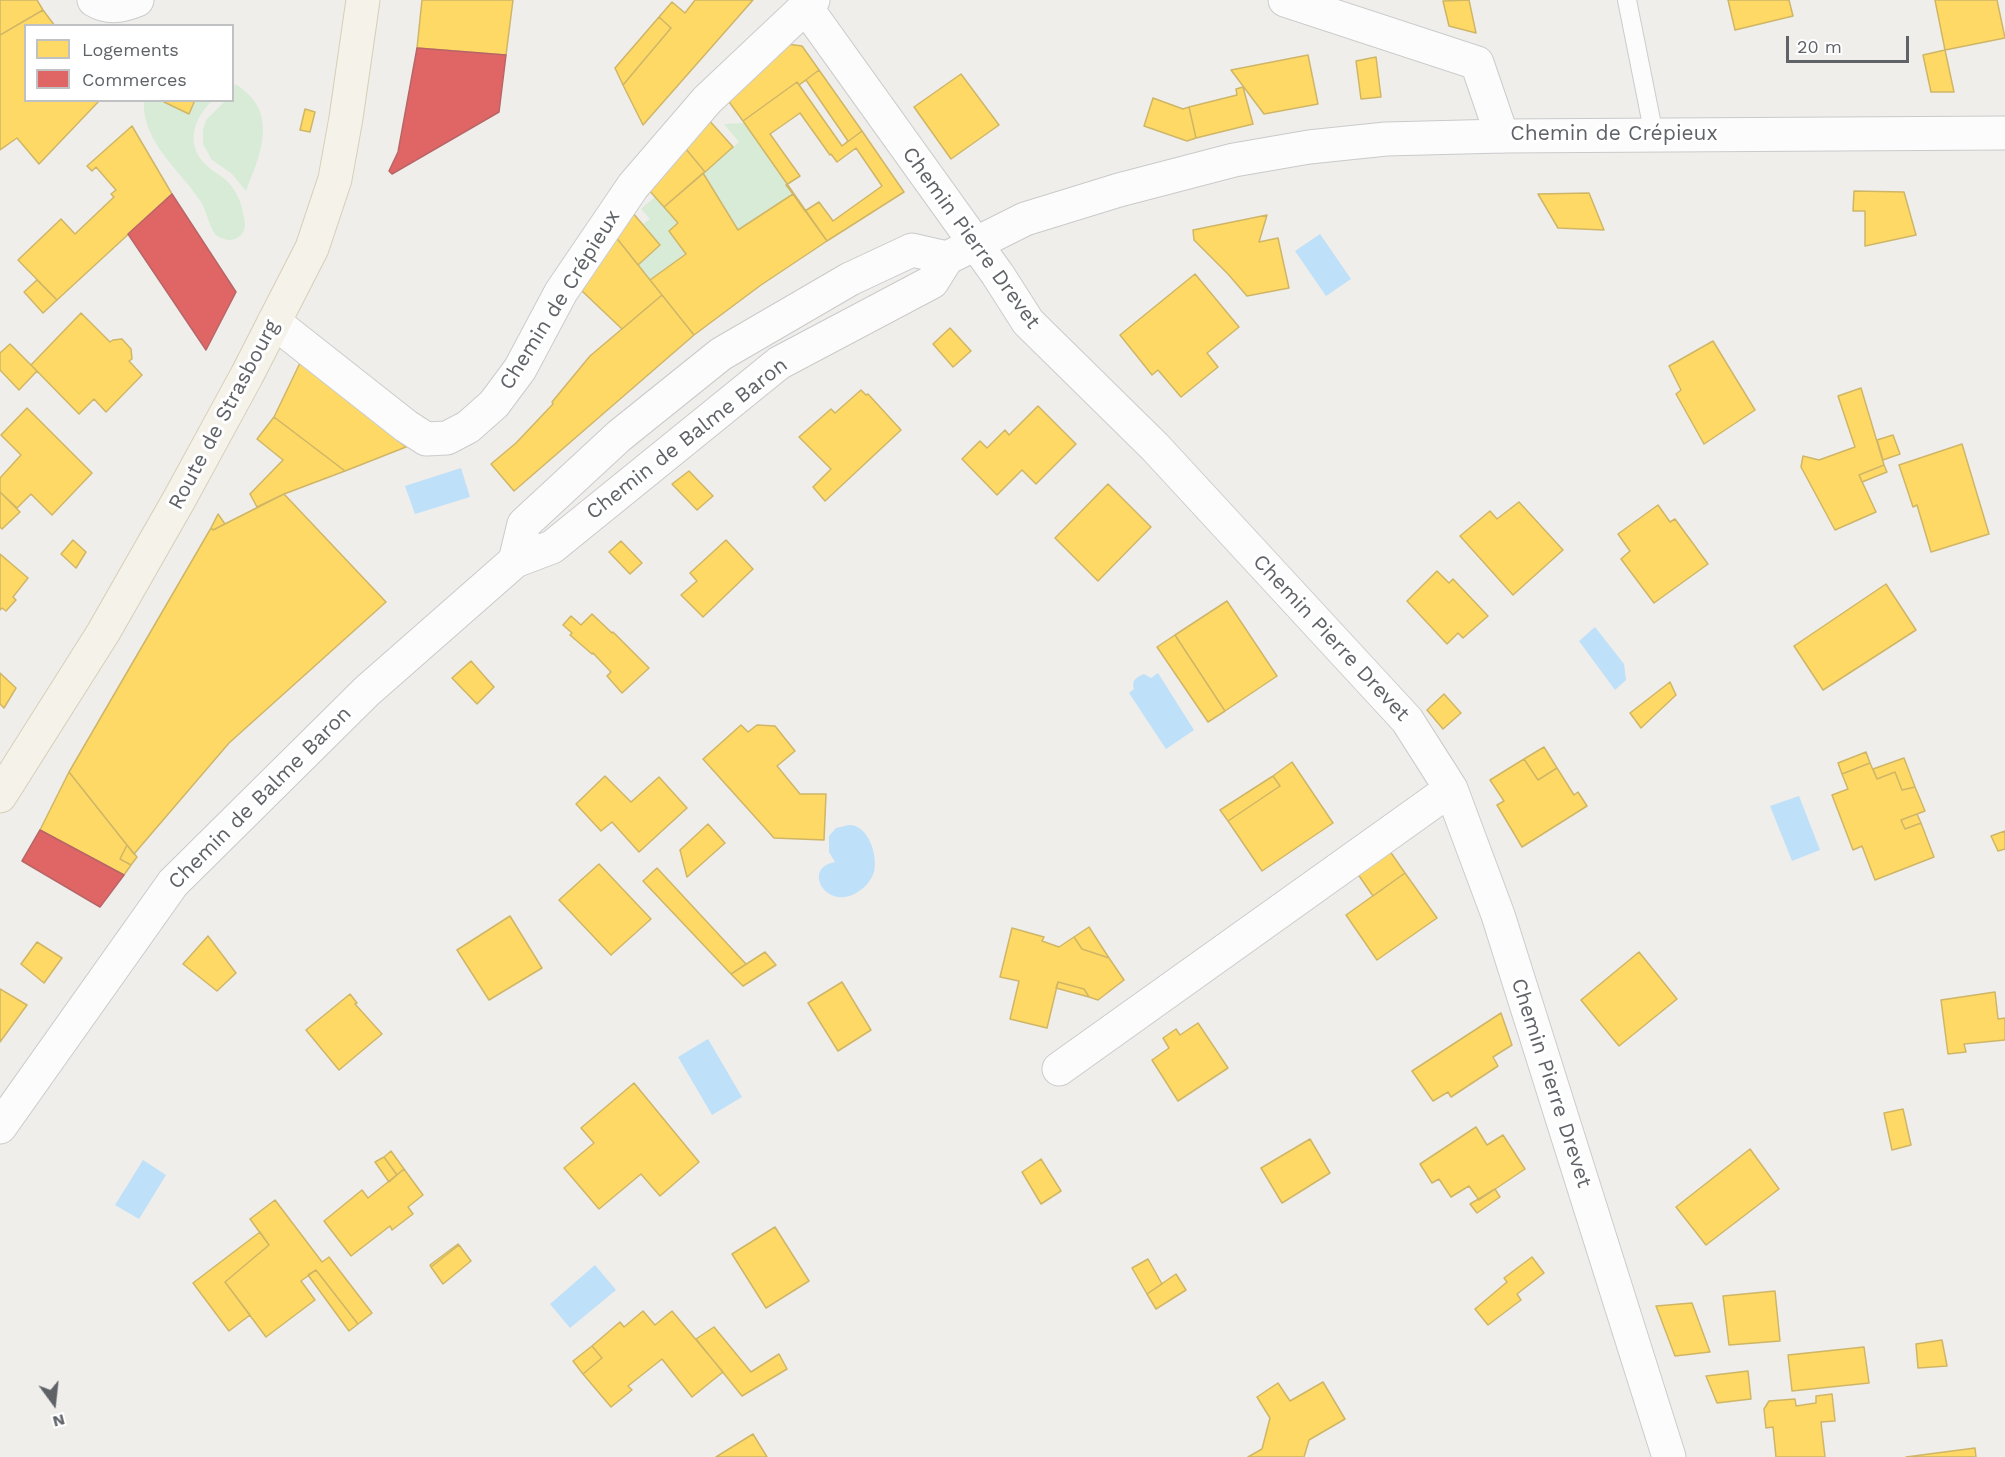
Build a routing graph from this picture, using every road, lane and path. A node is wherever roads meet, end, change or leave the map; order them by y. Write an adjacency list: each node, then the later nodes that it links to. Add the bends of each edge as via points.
1 (94, 0): 2 (street, via 103,6)
2 (137, 0)
3 (363, 0): 11 (main road, Route de Strasbourg, via 335,179 312,248)
4 (1285, 0): 9 (street, Chemin de Crépieux, via 1477,63)
5 (1627, 0): 8 (lane)
6 (809, 3): 10 (street, Chemin Pierre Drevet); 11 (street, Chemin de Crépieux, via 706,100 633,186 561,292 520,369 494,404 468,427 447,438 426,439)
7 (2005, 133): 8 (street, Chemin de Crépieux)
8 (1654, 135): 9 (street, Chemin de Crépieux)
9 (1502, 136): 10 (street, Chemin de Balme Baron, via 1386,139 1234,160 1025,219)
10 (962, 252): 12 (street, Chemin de Balme Baron, via 932,282 779,363 552,547); 12 (street, Chemin de Balme Baron, via 912,250 850,279 721,354 619,436 524,524); 13 (street, Chemin Pierre Drevet, via 998,275 1028,322 1155,447 1407,720)
11 (274, 322): 14 (main road, Route de Strasbourg, via 103,633)
12 (515, 561): 16 (street, Chemin de Balme Baron, via 367,691 173,883)
13 (1451, 789): 15 (street); 17 (street, Chemin Pierre Drevet, via 1498,915)
14 (0, 796)
15 (1059, 1069)
16 (0, 1127)
17 (1669, 1457)

